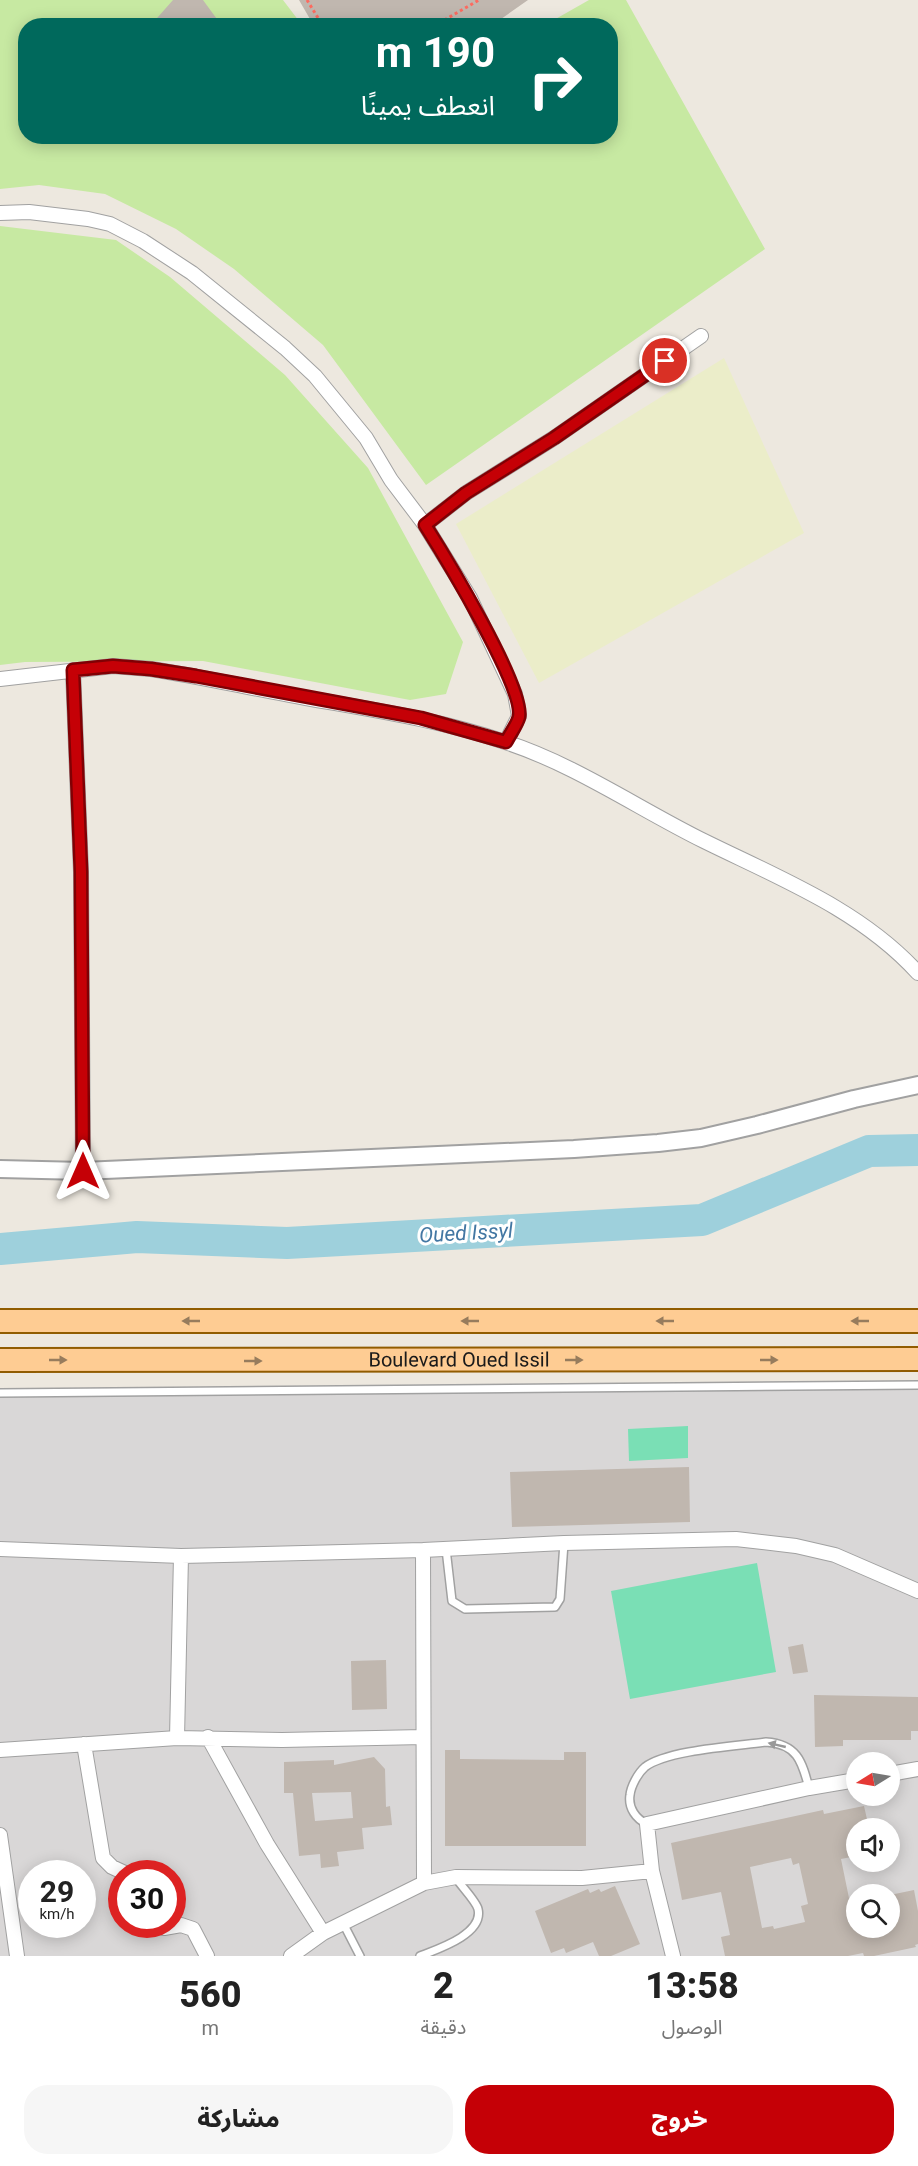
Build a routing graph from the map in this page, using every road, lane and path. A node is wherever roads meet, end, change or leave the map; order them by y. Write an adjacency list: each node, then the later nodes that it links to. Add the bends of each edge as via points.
1 (307, 0): 3 (path)
2 (479, 0): 4 (path)
3 (318, 18)
4 (448, 18)
5 (0, 213): 7 (street, via 62,215 110,224 192,273 315,376 366,438)
6 (702, 336): 7 (street, via 466,493)
7 (425, 525): 10 (street, via 470,598 514,694 519,716)
8 (73, 670): 9 (street); 10 (street, via 113,666 196,676 421,718); 14 (street, via 81,872)
9 (0, 679)
10 (506, 742): 11 (street, via 601,785 843,912 880,937)
11 (918, 974)
12 (918, 1085): 14 (street, via 700,1138 658,1143)
13 (0, 1169): 14 (street)
14 (83, 1171)
15 (0, 1321): 16 (main road, Boulevard Oued Issil, one-way to 15)
16 (918, 1321)
17 (918, 1359): 18 (main road, Boulevard Oued Issil, one-way to 17)
18 (0, 1360)
19 (918, 1385): 20 (lane)
20 (0, 1393)
21 (564, 1543): 22 (street); 22 (lane, via 560,1599 555,1607 465,1609 452,1601); 26 (street, via 736,1539 796,1546 835,1555)
22 (446, 1549): 24 (street)
23 (0, 1550): 25 (street)
24 (423, 1550): 25 (street); 28 (street)
25 (181, 1556): 29 (street)
26 (918, 1591)
27 (208, 1737): 28 (street); 29 (street); 45 (street, via 267,1844)
28 (423, 1737): 42 (street)
29 (177, 1738): 30 (street)
30 (84, 1744): 31 (street); 39 (street, via 103,1858)
31 (0, 1750)
32 (918, 1769): 33 (street)
33 (900, 1772)
34 (846, 1782): 35 (street)
35 (809, 1788): 36 (street); 36 (lane, one-way to 36, via 795,1753 777,1743 672,1756 645,1767 633,1785 630,1805)
36 (647, 1824): 40 (street)
37 (0, 1835): 38 (street)
38 (1, 1855): 47 (street)
39 (108, 1864)
40 (652, 1871): 41 (street, via 582,1878); 51 (street)
41 (456, 1878): 42 (street); 50 (lane, via 478,1909 477,1922 459,1939)
42 (424, 1883): 43 (street)
43 (343, 1923): 45 (street); 49 (lane)
44 (186, 1927): 48 (street, via 193,1929)
45 (323, 1933): 46 (street)
46 (296, 1955)
47 (17, 1956)
48 (207, 1956)
49 (360, 1956)
50 (420, 1956)
51 (673, 1956)

